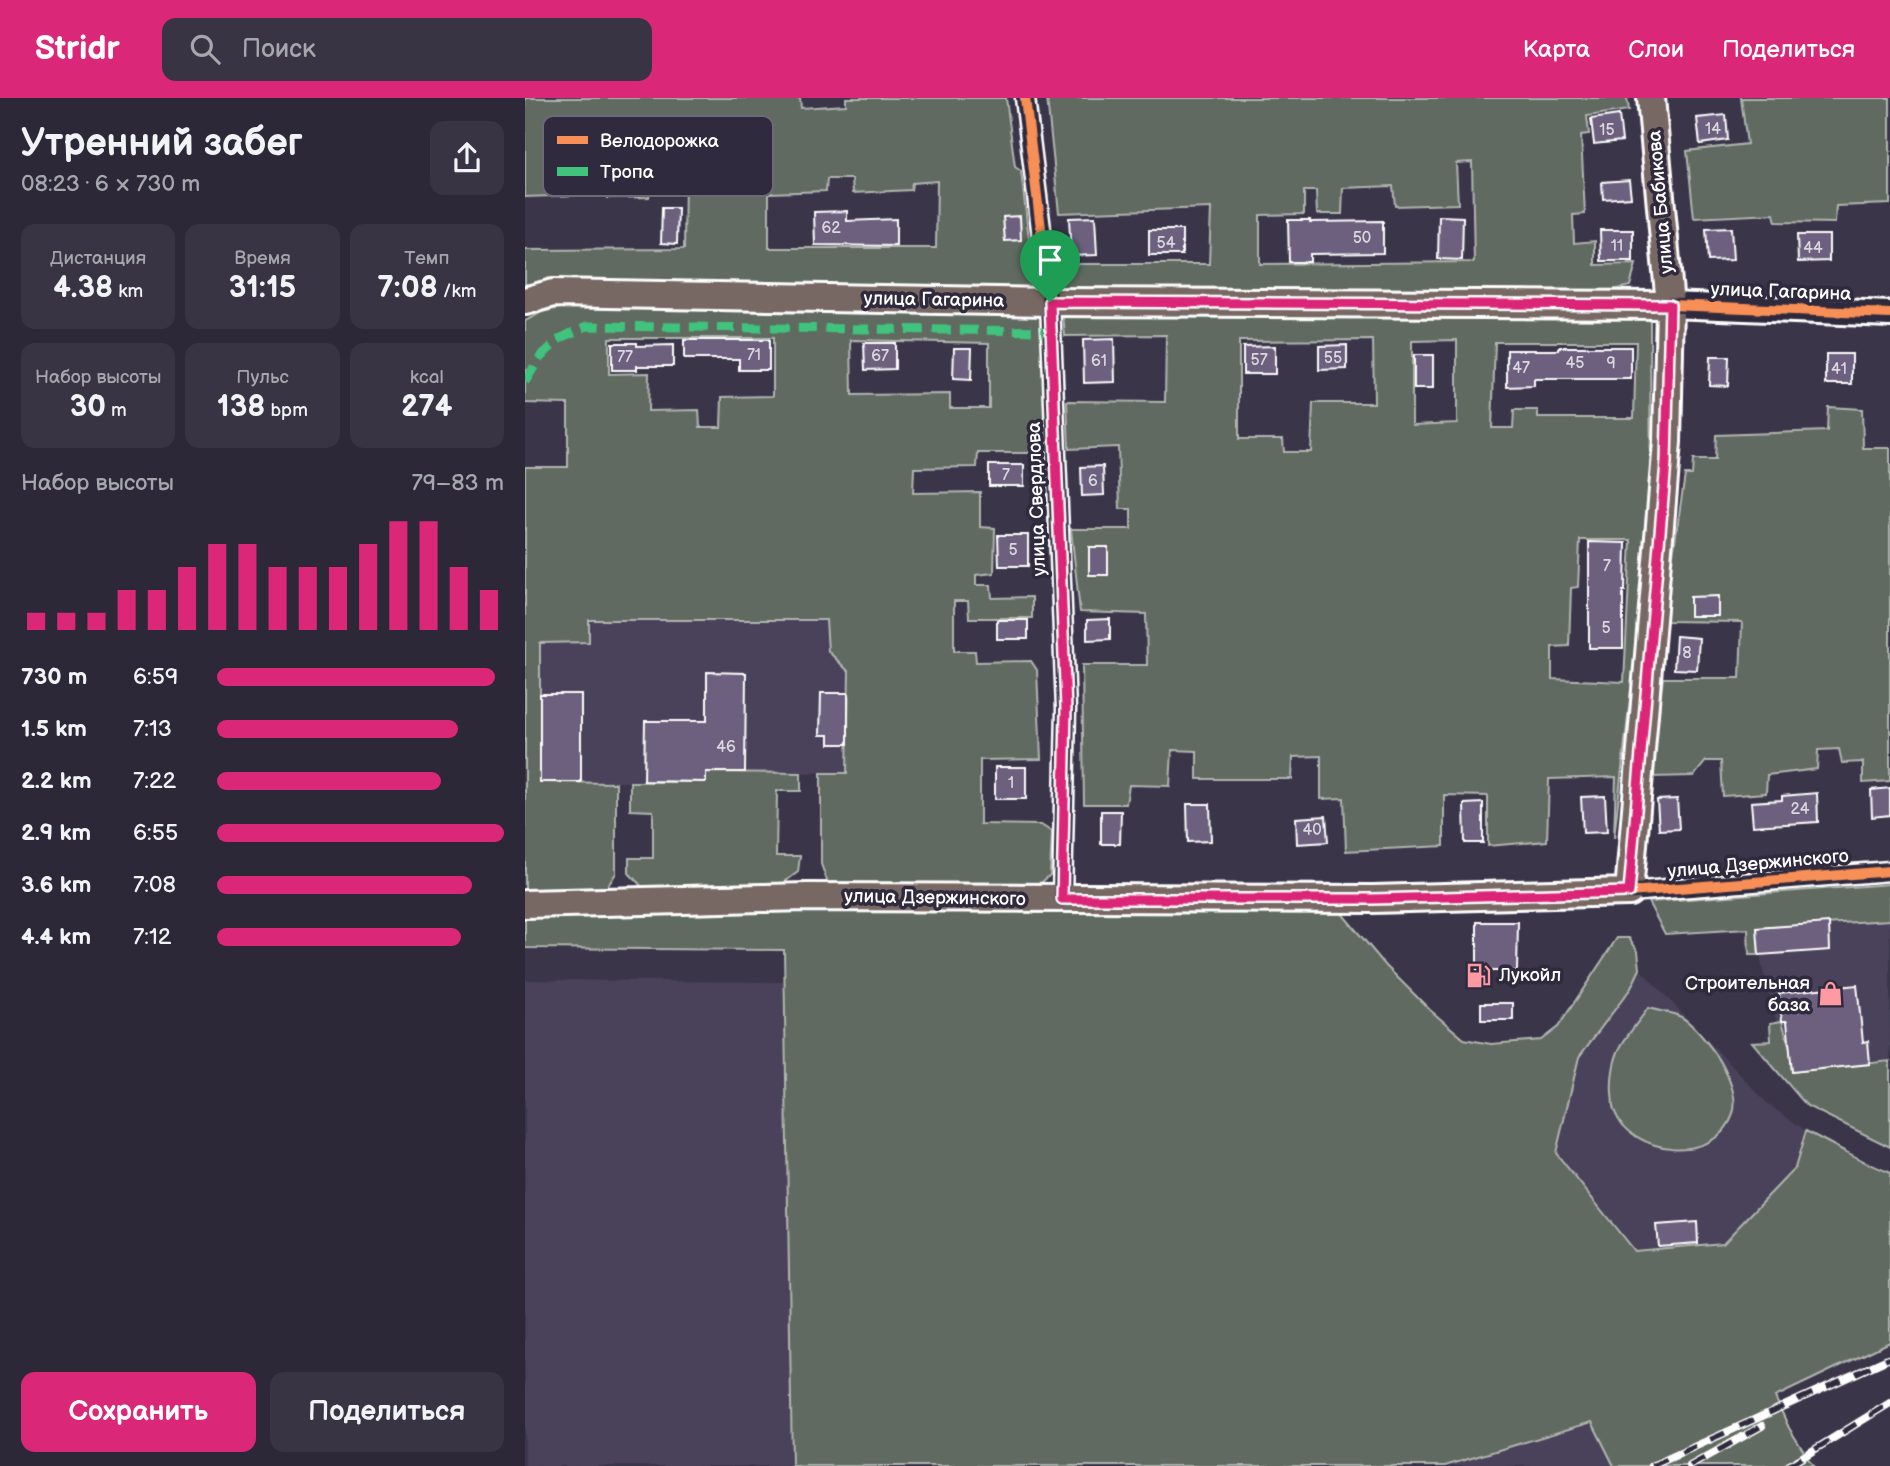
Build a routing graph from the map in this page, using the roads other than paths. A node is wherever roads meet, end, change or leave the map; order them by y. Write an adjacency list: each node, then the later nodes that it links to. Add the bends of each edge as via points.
1 (1025, 98): 6 (street, улица Свердлова)
2 (1651, 98): 7 (main road, улица Бабикова)
3 (525, 293): 4 (street)
4 (553, 293): 5 (main road, улица Гагарина); 6 (main road, улица Гагарина)
5 (525, 301)
6 (1050, 302): 7 (main road, улица Гагарина); 11 (street, улица Свердлова, via 1066,709)
7 (1670, 305): 8 (street, улица Гагарина); 10 (main road, улица Бабикова, via 1666,463)
8 (1890, 314)
9 (1890, 871): 10 (street, улица Дзержинского)
10 (1629, 892): 11 (main road, улица Дзержинского, via 1373,899)
11 (1062, 899): 12 (main road, улица Дзержинского, via 807,897)
12 (525, 904)

